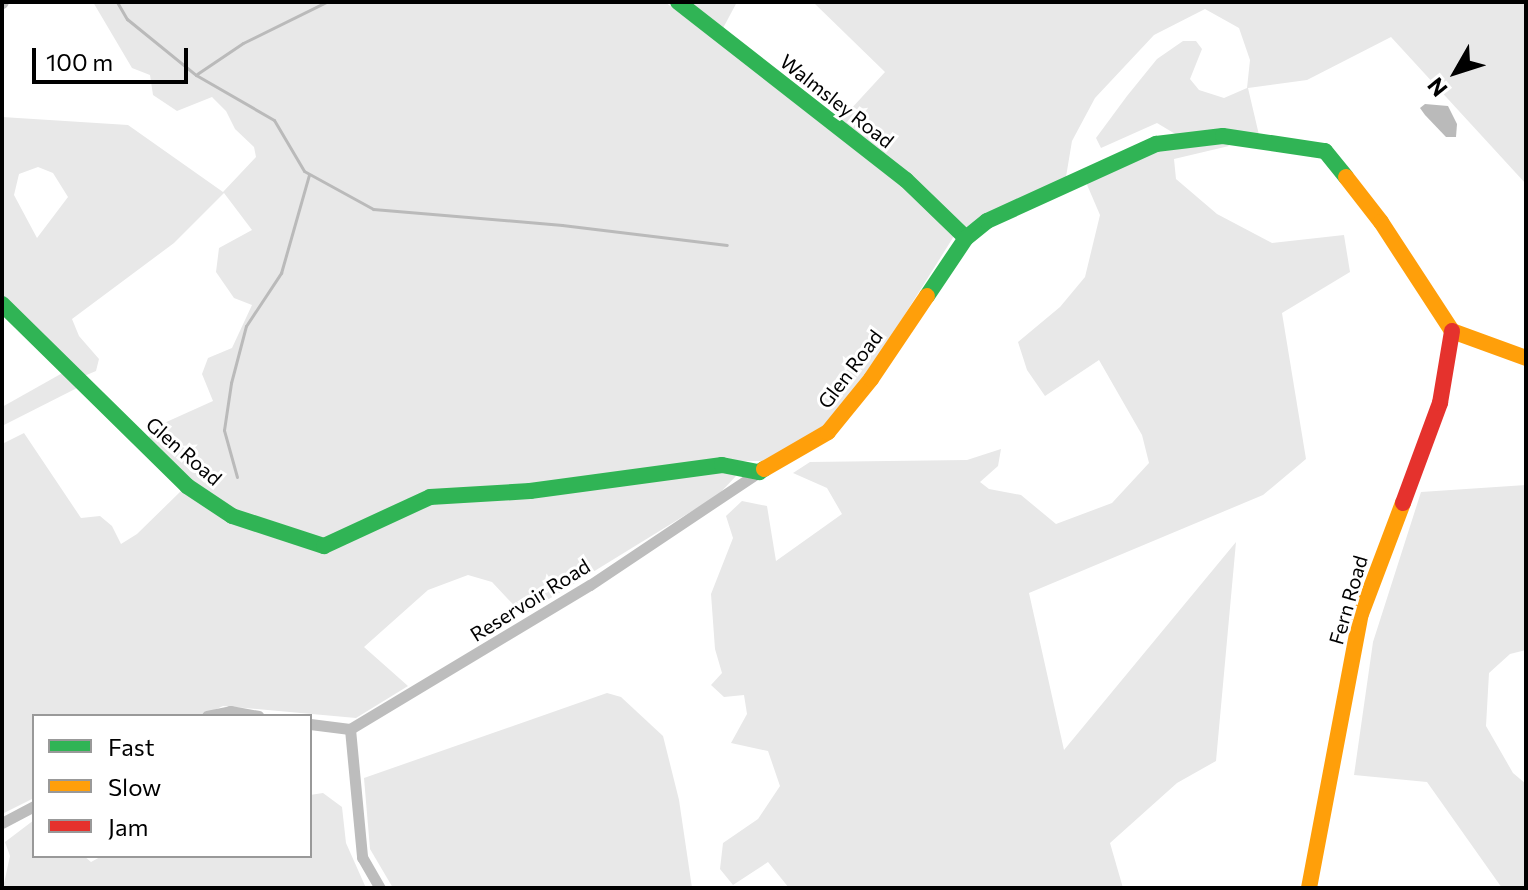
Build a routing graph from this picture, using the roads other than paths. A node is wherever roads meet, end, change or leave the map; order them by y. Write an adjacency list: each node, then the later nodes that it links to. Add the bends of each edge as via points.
1 (678, 2): 2 (street, Walmsley Road, via 906,180)
2 (966, 238): 4 (street, Glen Road, via 987,221 1156,144 1223,136 1277,141 1325,151 1334,160); 6 (street, Glen Road, via 871,379 828,432)
3 (2, 304): 6 (street, Glen Road, via 187,486 232,516 324,546 430,497 561,488 722,465)
4 (1452, 331): 5 (street); 14 (street, Fern Road, via 1440,403 1361,614)
5 (1526, 358)
6 (759, 472): 10 (street, Reservoir Road, via 590,585)
7 (216, 714): 8 (street)
8 (247, 714)
9 (312, 724): 10 (street)
10 (350, 729): 13 (street, via 362,857)
11 (32, 807): 12 (street)
12 (2, 823)
13 (380, 888)
14 (1309, 888)

